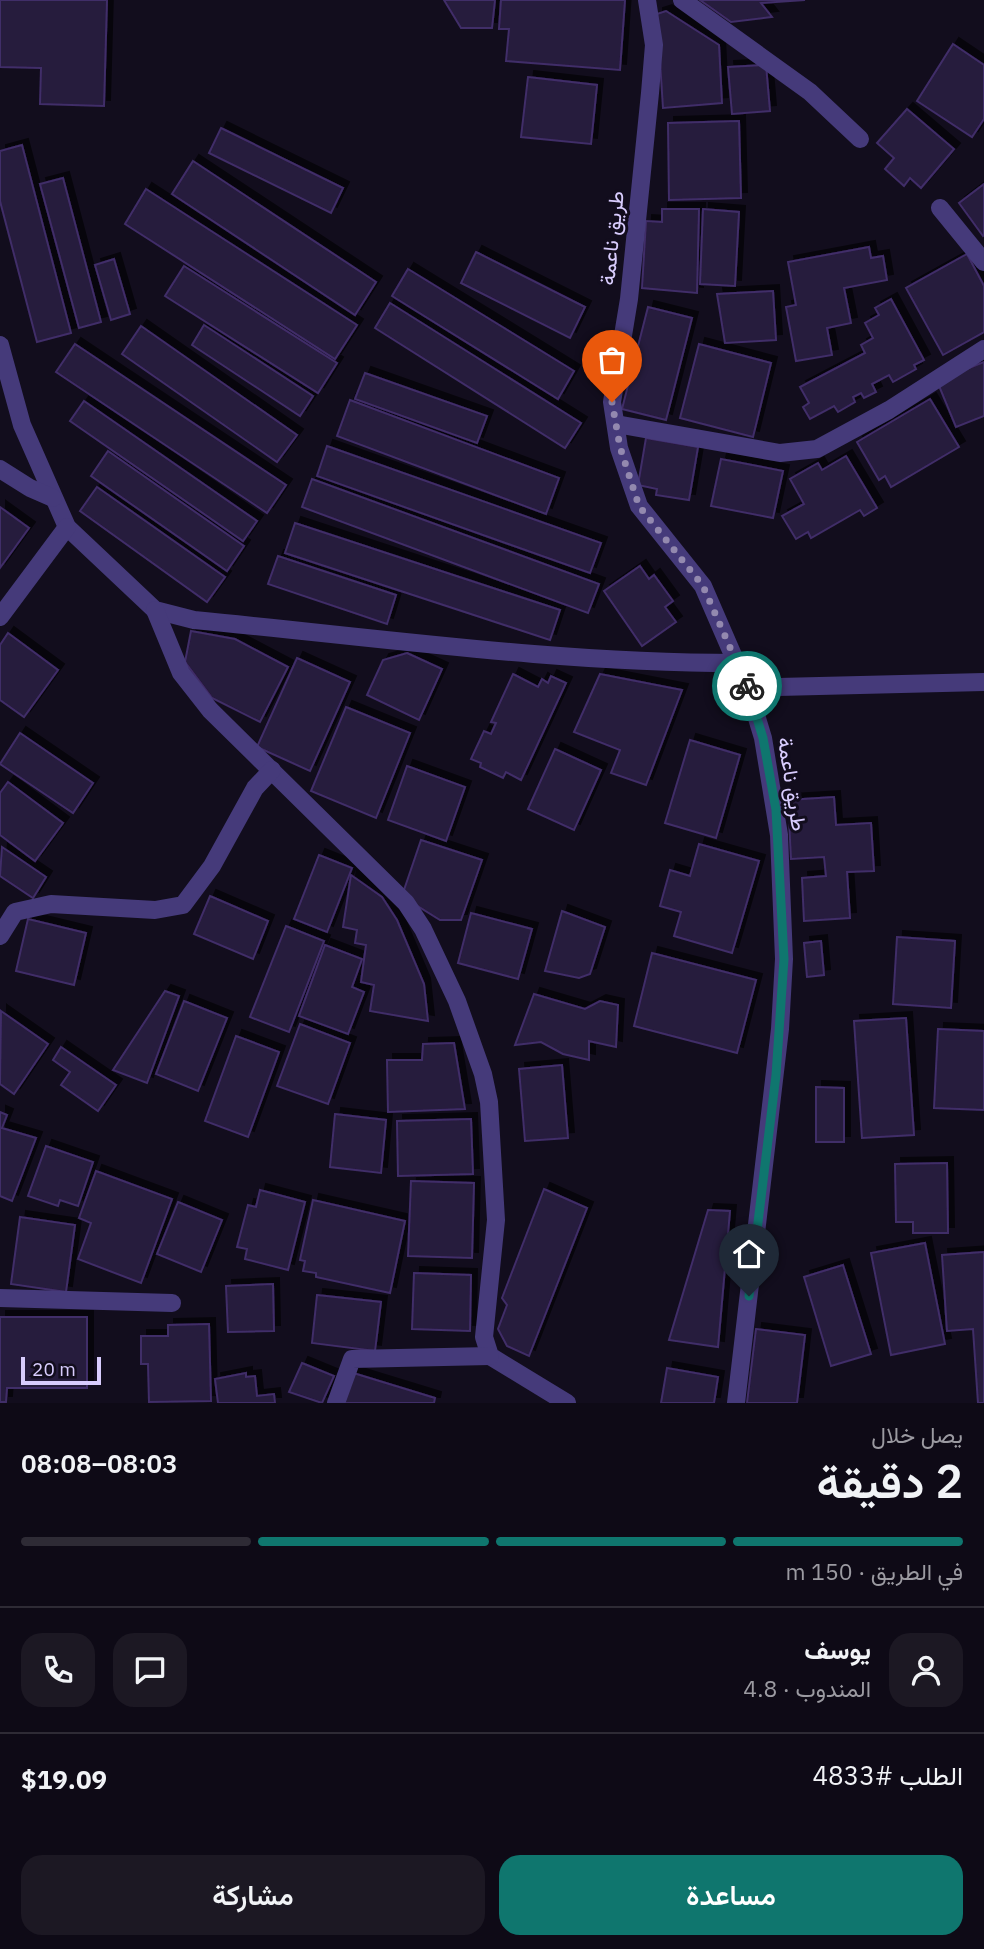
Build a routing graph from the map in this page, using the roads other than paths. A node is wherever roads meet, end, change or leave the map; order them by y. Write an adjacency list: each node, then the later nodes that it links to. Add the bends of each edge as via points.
1 (647, 0): 8 (street, طريق ناعمة, via 654,45 629,299 612,402)
2 (682, 0): 3 (street, via 810,92)
3 (860, 139)
4 (940, 208): 5 (street)
5 (984, 262)
6 (0, 345): 10 (street, via 22,425)
7 (984, 349): 8 (street, via 889,410 817,449 780,453)
8 (616, 424): 14 (street, طريق ناعمة, via 639,506 703,586)
9 (0, 469): 10 (street)
10 (53, 498): 11 (street)
11 (67, 527): 12 (street); 13 (street)
12 (155, 610): 14 (street, via 194,621 297,631 650,663); 17 (street, via 181,673 209,710)
13 (0, 617)
14 (737, 663): 16 (street, طريق ناعمة)
15 (984, 682): 16 (street, via 779,687)
16 (749, 692): 24 (street, طريق ناعمة, via 763,738 779,835 784,959 776,1075)
17 (272, 770): 18 (street, via 255,788 212,866 183,905 155,909 40,905 15,912); 21 (street, via 406,903 423,929 470,1032 489,1102 492,1150 496,1220 484,1337)
18 (0, 936)
19 (0, 1298): 20 (street)
20 (172, 1303)
21 (490, 1356): 22 (street, via 352,1359); 23 (street)
22 (336, 1403)
23 (567, 1403)
24 (736, 1403)

